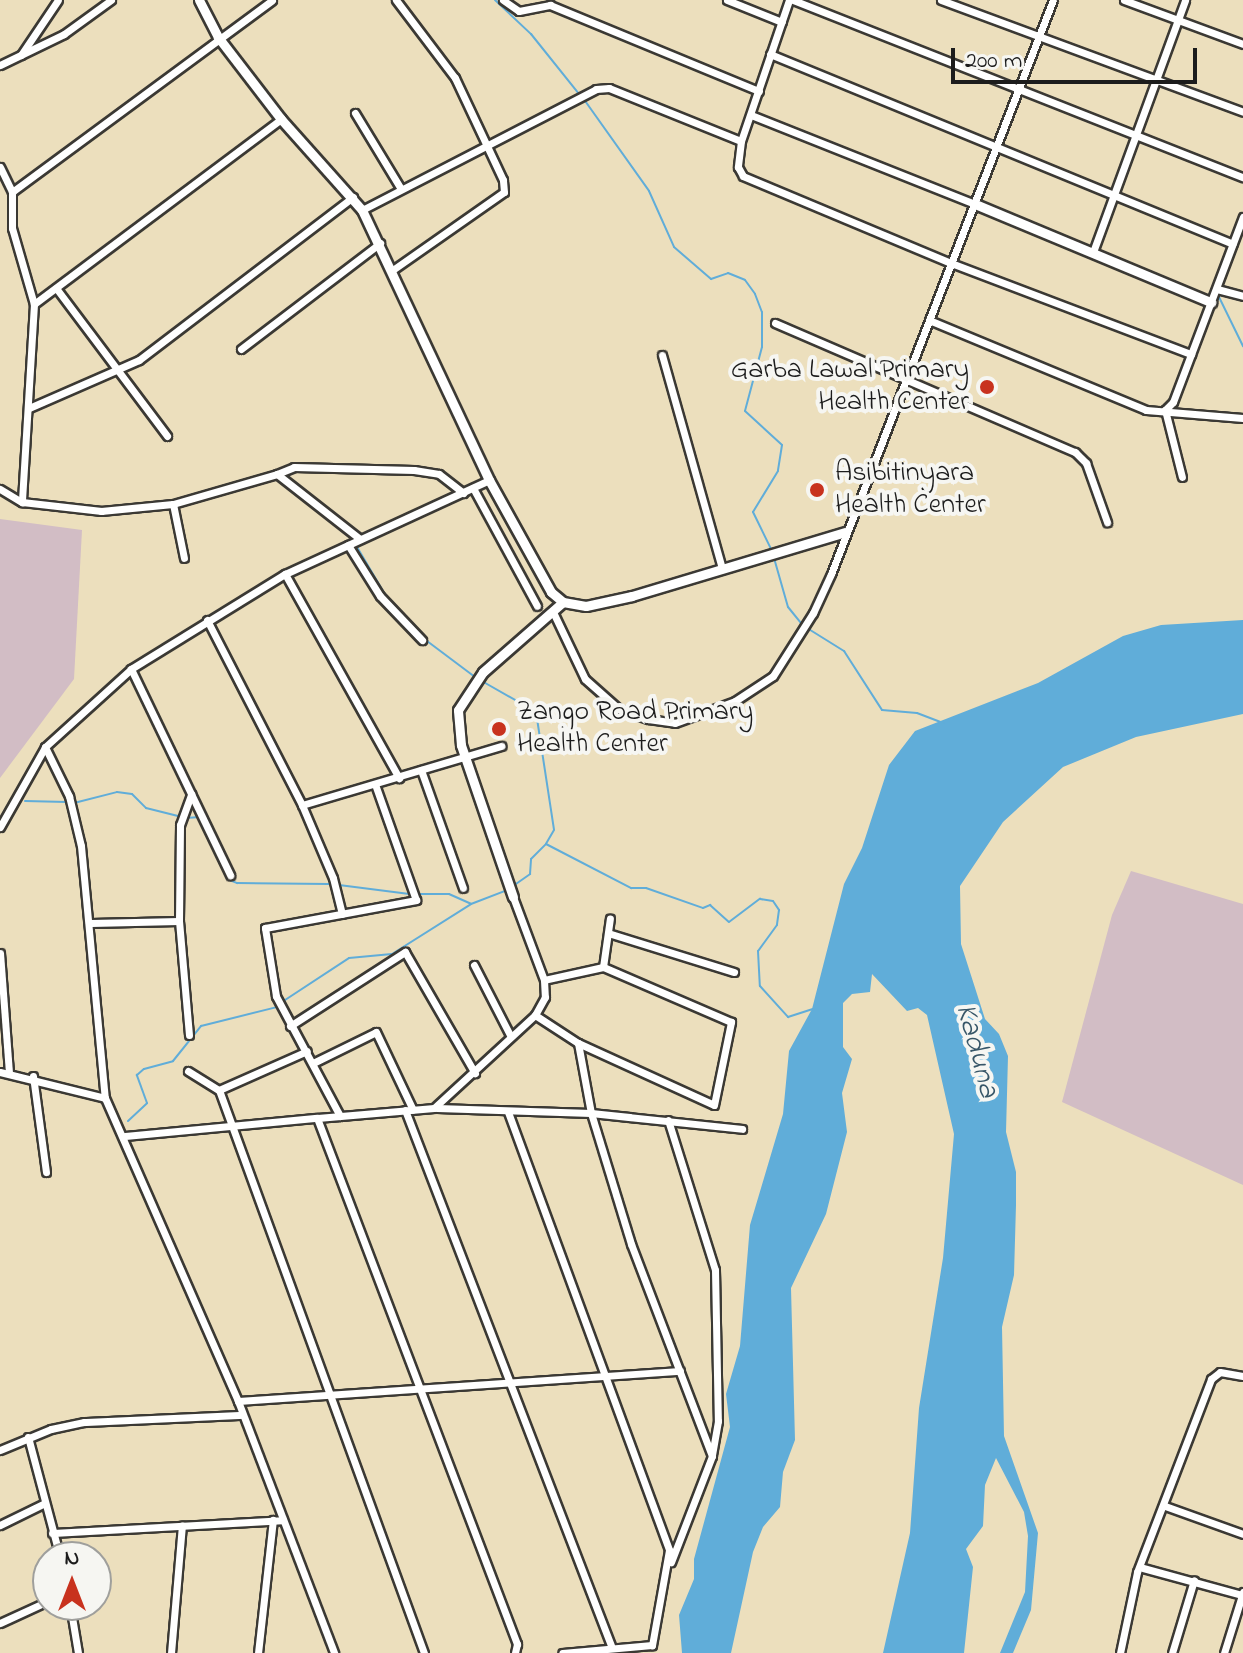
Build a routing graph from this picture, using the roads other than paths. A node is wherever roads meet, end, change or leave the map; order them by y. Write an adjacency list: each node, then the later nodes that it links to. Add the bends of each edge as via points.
1 (58, 0): 19 (street)
2 (111, 0): 19 (street)
3 (199, 0): 16 (street)
4 (272, 0): 16 (street)
5 (396, 0): 30 (street, via 455,78)
6 (503, 0): 23 (street, via 519,11 550,5)
7 (727, 0): 14 (street)
8 (791, 0): 14 (street); 22 (street)
9 (941, 0): 15 (street)
10 (1053, 0): 15 (street)
11 (1124, 0): 13 (street)
12 (1185, 0): 13 (street)
13 (1177, 21): 17 (street); 21 (street)
14 (782, 22): 18 (street)
15 (1041, 36): 21 (street); 22 (street)
16 (218, 37): 27 (street); 35 (street)
17 (1243, 44)
18 (770, 54): 23 (street); 31 (street)
19 (20, 57): 20 (street)
20 (0, 65)
21 (1156, 80): 24 (street); 28 (street)
22 (1021, 89): 28 (street); 31 (street)
23 (759, 91): 26 (street)
24 (1243, 112)
25 (355, 113): 34 (street)
26 (751, 115): 29 (street); 38 (street)
27 (281, 119): 36 (street); 47 (street)
28 (1135, 137): 33 (street); 37 (street)
29 (741, 141): 30 (street, via 609,88 574,98); 45 (street, via 738,167 743,176)
30 (483, 144): 34 (street); 46 (street, via 504,192)
31 (998, 146): 37 (street); 38 (street)
32 (0, 167): 35 (street)
33 (1243, 177)
34 (401, 189): 39 (street)
35 (12, 192): 51 (street, via 12,228)
36 (353, 197): 39 (street); 57 (street)
37 (1112, 197): 43 (street); 44 (street)
38 (975, 204): 44 (street); 45 (street)
39 (362, 210): 42 (street)
40 (1243, 217): 41 (street)
41 (1241, 231): 43 (street)
42 (380, 243): 46 (street); 54 (street)
43 (1233, 244): 48 (street)
44 (1093, 252): 50 (street)
45 (951, 263): 52 (street); 55 (street)
46 (394, 269): 65 (street)
47 (56, 288): 51 (street); 57 (street)
48 (1217, 289): 49 (street); 50 (street)
49 (1243, 296)
50 (1211, 302): 55 (street)
51 (34, 304): 59 (street)
52 (929, 320): 58 (street); 60 (street, via 1146,410)
53 (775, 323): 58 (street)
54 (241, 349)
55 (1191, 354): 60 (street)
56 (662, 355): 76 (street)
57 (121, 371): 59 (street); 62 (street)
58 (907, 379): 71 (street, via 1075,452 1086,463); 72 (street)
59 (29, 408): 69 (street)
60 (1165, 410): 61 (street); 64 (street)
61 (1243, 418)
62 (167, 436)
63 (277, 474): 68 (street, via 294,467 414,470 439,474); 70 (street); 73 (street)
64 (1182, 477)
65 (489, 480): 66 (street); 78 (street, via 551,592)
66 (473, 488): 68 (street); 79 (street)
67 (0, 489): 69 (street)
68 (463, 493): 73 (street)
69 (22, 502): 70 (street, via 65,511)
70 (173, 504): 75 (street)
71 (1107, 522)
72 (846, 532): 76 (street); 80 (street, via 813,613 773,676 735,701 675,723 619,709 585,679)
73 (360, 539): 74 (street)
74 (348, 545): 77 (street); 82 (street, via 380,596)
75 (184, 558)
76 (722, 569): 78 (street, via 586,606)
77 (285, 574): 81 (street); 88 (street)
78 (563, 602): 80 (street)
79 (537, 606)
80 (553, 612): 86 (street, via 474,681 458,710)
81 (207, 620): 83 (street); 91 (street)
82 (422, 640)
83 (131, 669): 85 (street); 90 (street)
84 (501, 746): 86 (street)
85 (45, 747): 92 (street); 99 (street, via 73,809)
86 (466, 755): 87 (street); 95 (street)
87 (421, 770): 88 (street); 94 (street)
88 (399, 778): 89 (street)
89 (376, 787): 91 (street); 96 (street, via 416,900)
90 (191, 794): 93 (street); 98 (street, via 180,825)
91 (302, 805): 96 (street)
92 (0, 827)
93 (230, 875)
94 (463, 888)
95 (513, 897): 105 (street)
96 (342, 914): 107 (street, via 265,928 276,996)
97 (610, 918): 100 (street)
98 (179, 921): 99 (street); 108 (street)
99 (91, 923): 119 (street)
100 (608, 933): 103 (street); 104 (street)
101 (0, 953): 115 (street)
102 (474, 965): 109 (street)
103 (603, 967): 105 (street); 110 (street, via 731,1022 714,1105)
104 (734, 972)
105 (544, 980): 106 (street, via 545,997)
106 (535, 1015): 109 (street); 110 (street)
107 (290, 1026): 111 (street); 116 (street, via 405,952)
108 (189, 1035)
109 (510, 1035): 116 (street)
110 (578, 1043): 123 (street)
111 (307, 1051): 112 (street); 118 (street)
112 (313, 1063): 121 (street, via 376,1032); 124 (street)
113 (188, 1071): 118 (street)
114 (0, 1072): 115 (street)
115 (9, 1073): 117 (street)
116 (475, 1073): 120 (street)
117 (33, 1076): 119 (street); 130 (street)
118 (219, 1090): 127 (street)
119 (105, 1098): 129 (street)
120 (434, 1108): 121 (street); 122 (street)
121 (409, 1110): 124 (street); 134 (street)
122 (508, 1112): 123 (street); 132 (street)
123 (591, 1113): 126 (street); 131 (street, via 631,1244)
124 (340, 1116): 125 (street)
125 (317, 1118): 127 (street); 135 (street)
126 (668, 1120): 128 (street); 141 (street, via 715,1270 718,1421)
127 (227, 1124): 129 (street); 136 (street)
128 (742, 1129)
129 (125, 1136): 137 (street)
130 (46, 1172)
131 (680, 1371): 132 (street); 141 (street)
132 (605, 1376): 134 (street); 151 (street, via 669,1550)
133 (1243, 1376): 143 (street, via 1220,1372 1211,1379)
134 (509, 1380): 135 (street); 160 (street)
135 (419, 1388): 136 (street); 166 (street, via 517,1644)
136 (331, 1394): 137 (street); 165 (street)
137 (238, 1401): 138 (street)
138 (241, 1415): 139 (street, via 84,1422); 145 (street)
139 (28, 1437): 140 (street); 142 (street)
140 (0, 1450)
141 (712, 1456): 151 (street)
142 (43, 1504): 146 (street); 148 (street)
143 (1165, 1506): 149 (street); 152 (street)
144 (273, 1520): 145 (street); 147 (street); 163 (street)
145 (283, 1520): 164 (street)
146 (0, 1525)
147 (182, 1525): 148 (street); 162 (street)
148 (52, 1533): 150 (street)
149 (1243, 1534)
150 (55, 1541)
151 (668, 1568): 160 (street, via 652,1645)
152 (1143, 1568): 153 (street); 168 (street, via 1137,1572)
153 (1194, 1580): 154 (street); 169 (street)
154 (1242, 1594): 158 (street)
155 (32, 1608): 157 (street)
156 (73, 1621): 161 (street)
157 (0, 1623)
158 (1232, 1627): 159 (street); 170 (street)
159 (1243, 1630)
160 (612, 1648): 167 (street)
161 (78, 1653)
162 (171, 1653)
163 (258, 1653)
164 (334, 1653)
165 (424, 1653)
166 (515, 1653)
167 (562, 1653)
168 (1120, 1653)
169 (1172, 1653)
170 (1224, 1653)

